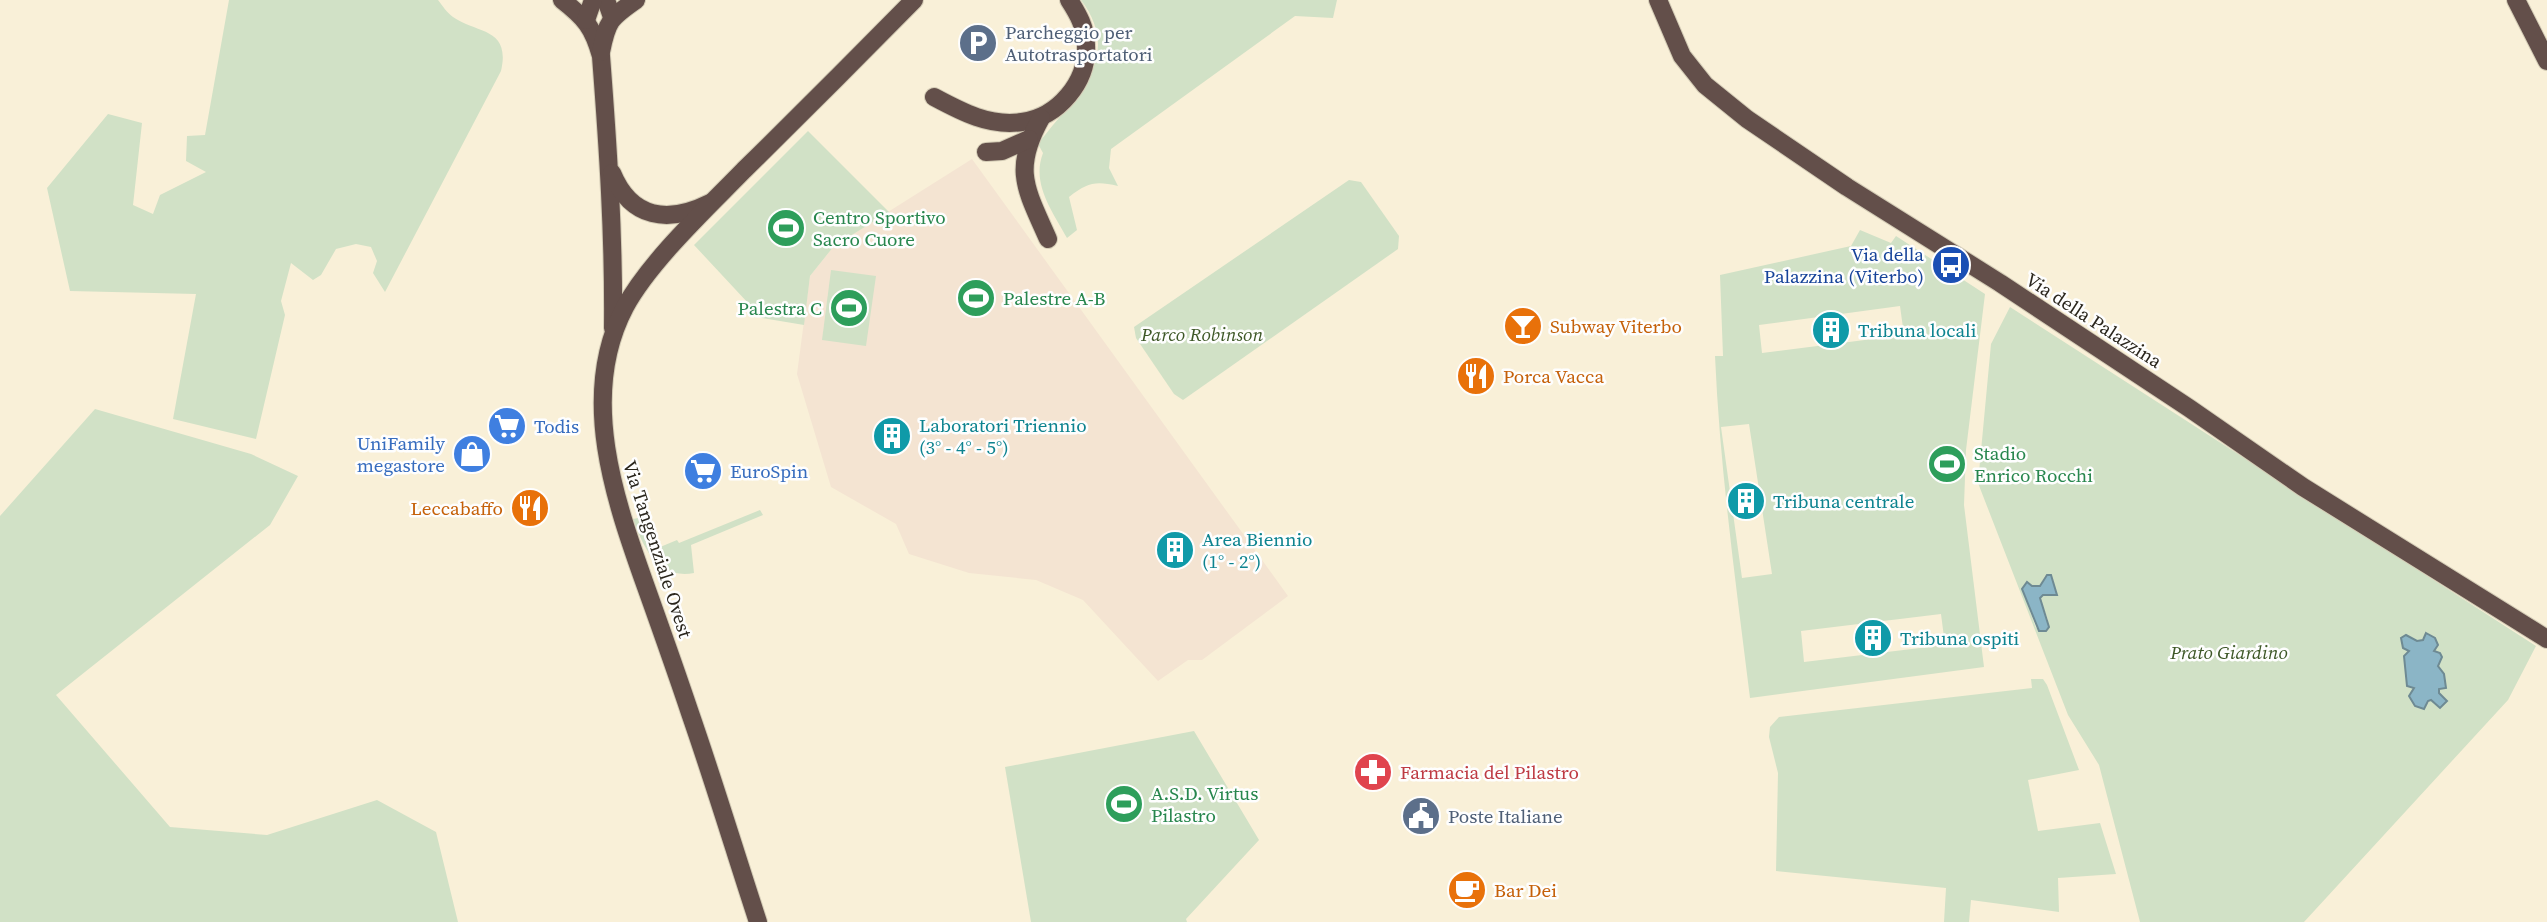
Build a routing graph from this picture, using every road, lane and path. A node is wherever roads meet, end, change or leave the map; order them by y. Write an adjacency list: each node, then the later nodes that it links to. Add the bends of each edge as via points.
1 (562, 0): 9 (main road)
2 (593, 0): 9 (main road)
3 (636, 0): 8 (main road)
4 (914, 0): 17 (main road, Via Tangenziale Ovest)
5 (1069, 0): 13 (main road, via 1084,29 1086,60 1070,93)
6 (1658, 0): 20 (main road, Via della Palazzina, via 1682,56 1704,85 1748,119 2303,487)
7 (2516, 0): 11 (main road)
8 (609, 8): 10 (main road)
9 (586, 20): 10 (main road)
10 (601, 56): 16 (main road)
11 (2547, 61)
12 (934, 97): 14 (main road, via 970,116)
13 (1041, 118): 14 (main road); 15 (main road)
14 (1019, 123): 15 (main road, via 986,152 1002,151)
15 (1029, 139): 18 (main road, via 1025,187)
16 (610, 166): 17 (main road, via 624,194 650,214 678,214); 19 (main road)
17 (714, 201): 19 (main road, Via Tangenziale Ovest, via 634,293)
18 (1048, 239)
19 (613, 336): 21 (main road, Via Tangenziale Ovest, via 604,414 613,485)
20 (2547, 639)
21 (758, 922)

